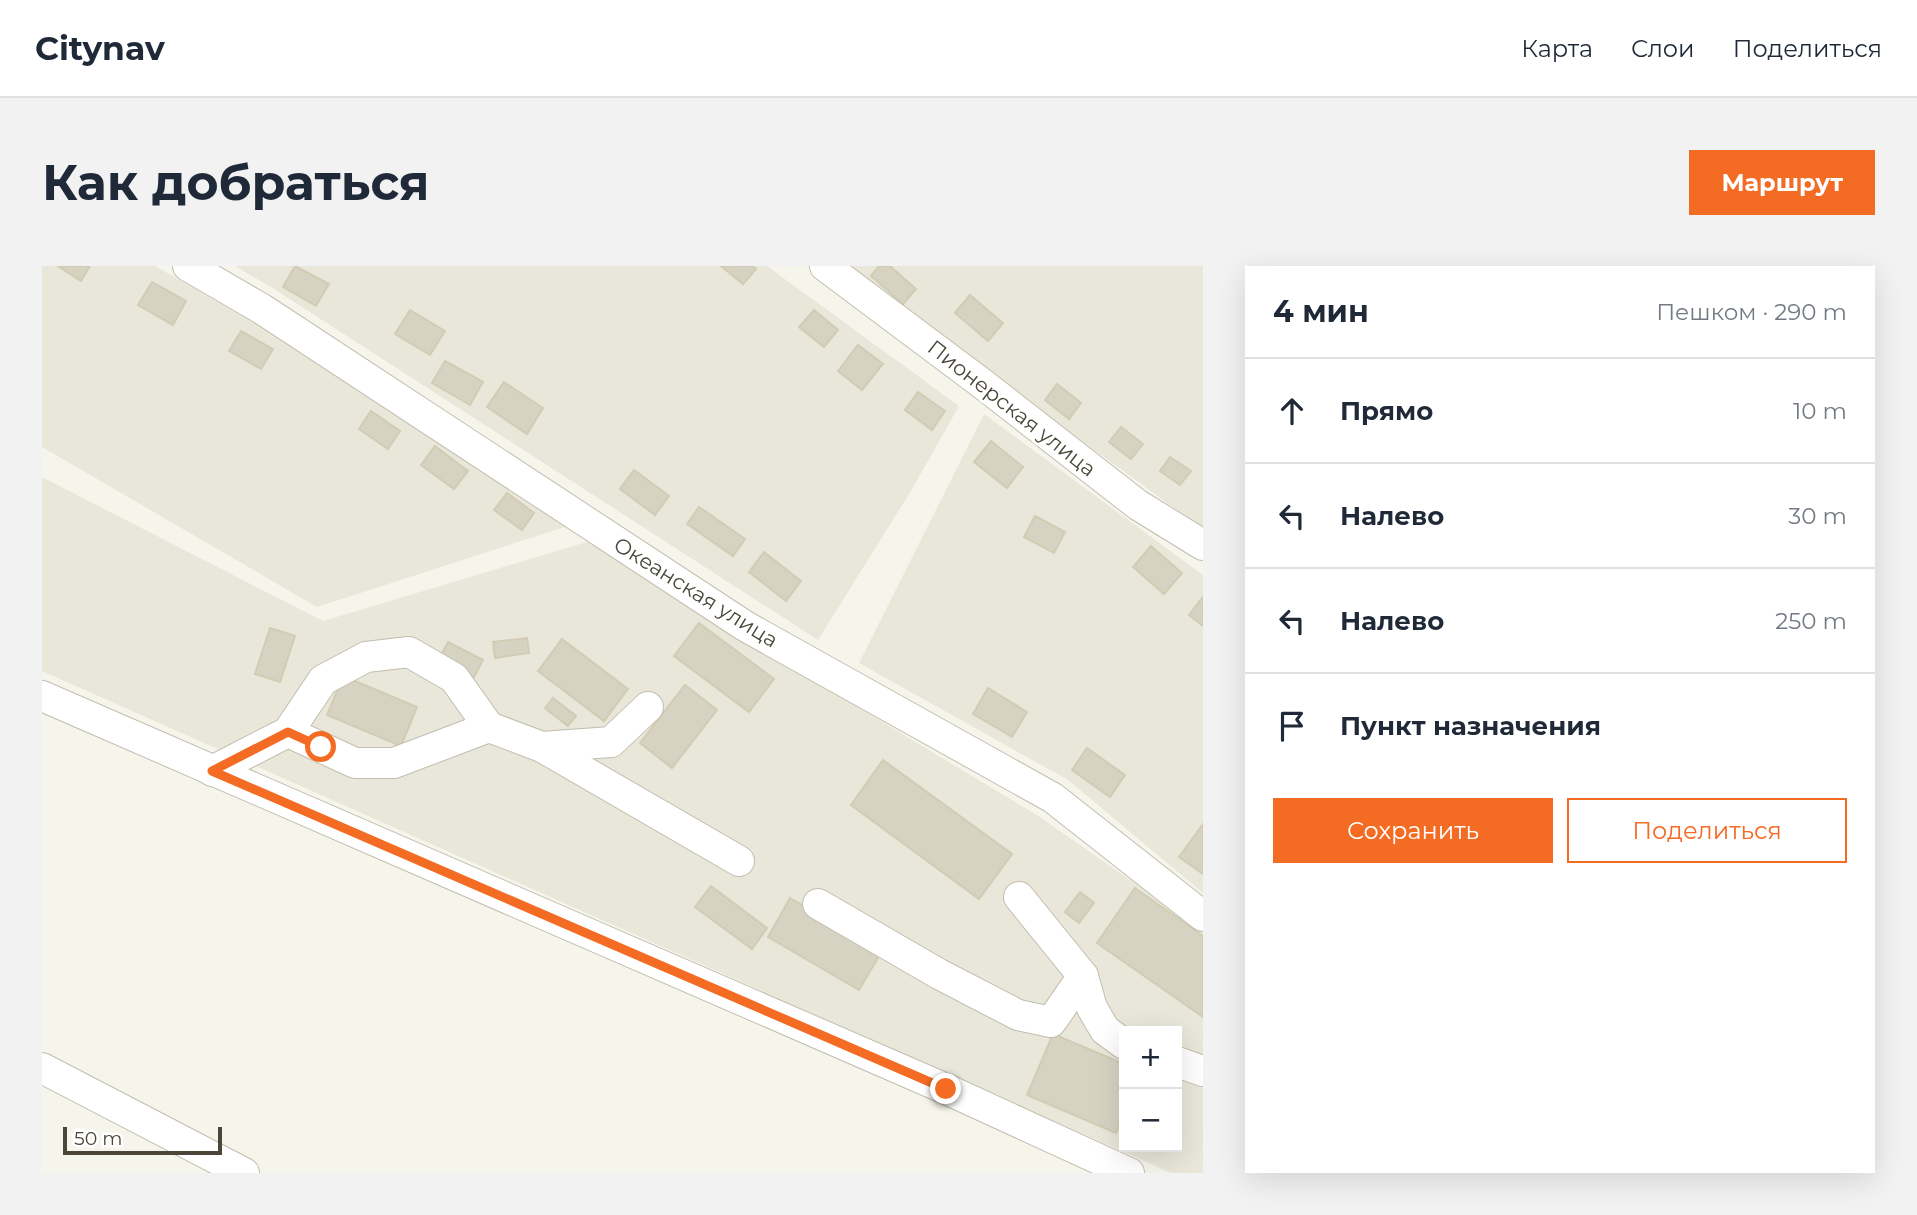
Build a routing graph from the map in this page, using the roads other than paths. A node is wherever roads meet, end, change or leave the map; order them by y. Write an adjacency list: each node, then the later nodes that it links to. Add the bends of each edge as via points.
1 (188, 266): 13 (street, Океанская улица, via 262,309 745,626 1053,797)
2 (825, 266): 3 (street, Пионерская улица, via 1138,505)
3 (1203, 545)
4 (42, 696): 9 (street)
5 (648, 707): 8 (street, via 611,742)
6 (489, 727): 7 (street, via 394,763 355,762); 7 (street, via 454,678 409,652 366,657 323,680); 8 (street)
7 (288, 732): 9 (street)
8 (542, 747): 10 (street)
9 (212, 771): 20 (street)
10 (739, 861)
11 (1019, 897): 14 (street)
12 (818, 904): 14 (street, via 1018,1015 1051,1022)
13 (1203, 916)
14 (1083, 976): 15 (street, via 1092,1008 1105,1030)
15 (1119, 1040)
16 (1182, 1064): 18 (street)
17 (42, 1068): 19 (street)
18 (1203, 1071)
19 (244, 1173)
20 (1129, 1173)

